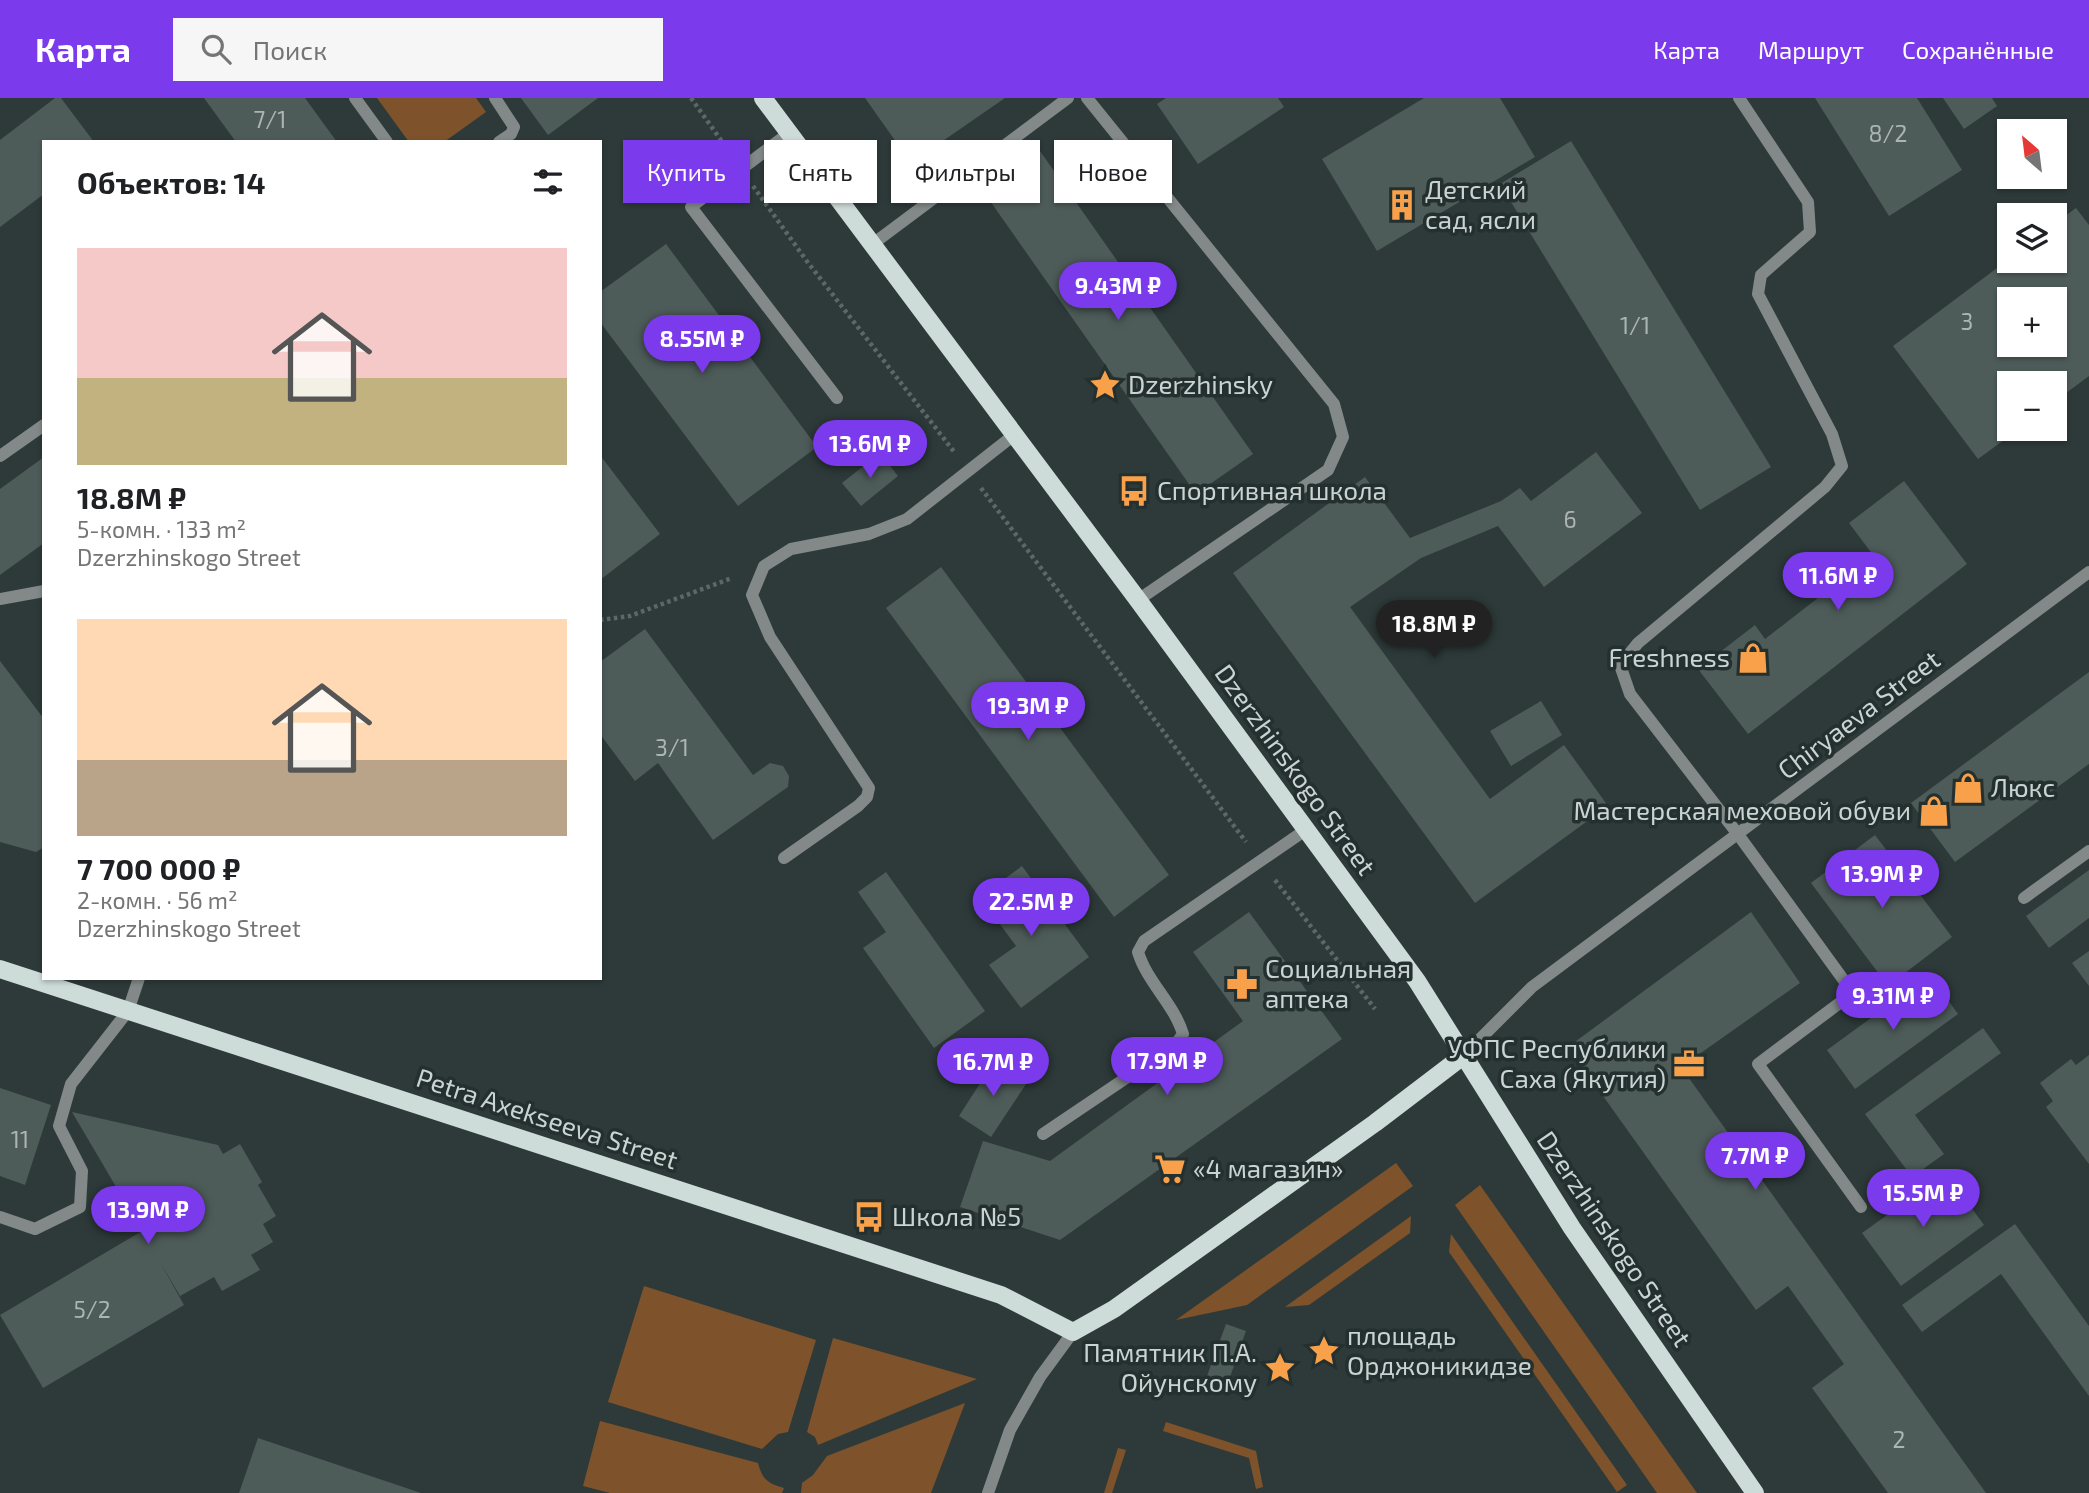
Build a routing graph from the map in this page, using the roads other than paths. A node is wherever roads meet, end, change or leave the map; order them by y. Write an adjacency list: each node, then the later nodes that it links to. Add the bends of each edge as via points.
1 (355, 98): 8 (street)
2 (495, 98): 9 (street, via 514,127)
3 (763, 98): 7 (main road, Dzerzhinskogo Street)
4 (1068, 98): 10 (street)
5 (1087, 98): 18 (street, via 1334,404 1343,437 1328,470)
6 (1739, 98): 20 (street, via 1808,202 1810,232 1761,275 1758,294 1832,434 1842,466 1825,487 1638,643 1620,665 1630,694)
7 (789, 133): 10 (main road, Dzerzhinskogo Street); 11 (street, via 691,207)
8 (386, 140)
9 (502, 140)
10 (874, 243): 13 (main road, Dzerzhinskogo Street)
11 (837, 398)
12 (42, 426): 14 (street)
13 (1014, 435): 18 (main road, Dzerzhinskogo Street); 22 (street, via 906,519 869,534 791,549 764,566 752,595 770,637 869,788 858,806)
14 (0, 456)
15 (2089, 572): 20 (street, Chiryaeva Street)
16 (42, 591): 17 (street)
17 (0, 599)
18 (1138, 600): 19 (main road, Dzerzhinskogo Street)
19 (1307, 829): 27 (main road, Dzerzhinskogo Street, via 1416,981); 28 (street, via 1144,941 1138,952 1142,965 1183,1034 1175,1045)
20 (1737, 833): 27 (street, Chiryaeva Street, via 1532,988); 29 (street, via 1853,993 1758,1064)
21 (2089, 851): 23 (street)
22 (784, 858)
23 (2024, 898)
24 (0, 969): 26 (main road, Petra Axekseeva Street)
25 (138, 980): 26 (street)
26 (128, 1011): 30 (street, via 71,1084 59,1126 82,1171 80,1207 35,1229); 31 (main road, Petra Axekseeva Street, via 1002,1295)
27 (1463, 1056): 31 (main road, via 1114,1308); 33 (main road, Dzerzhinskogo Street, via 1572,1228)
28 (1043, 1134)
29 (1861, 1207)
30 (0, 1217)
31 (1073, 1332): 32 (street, via 1010,1430)
32 (988, 1493)
33 (1755, 1493)

